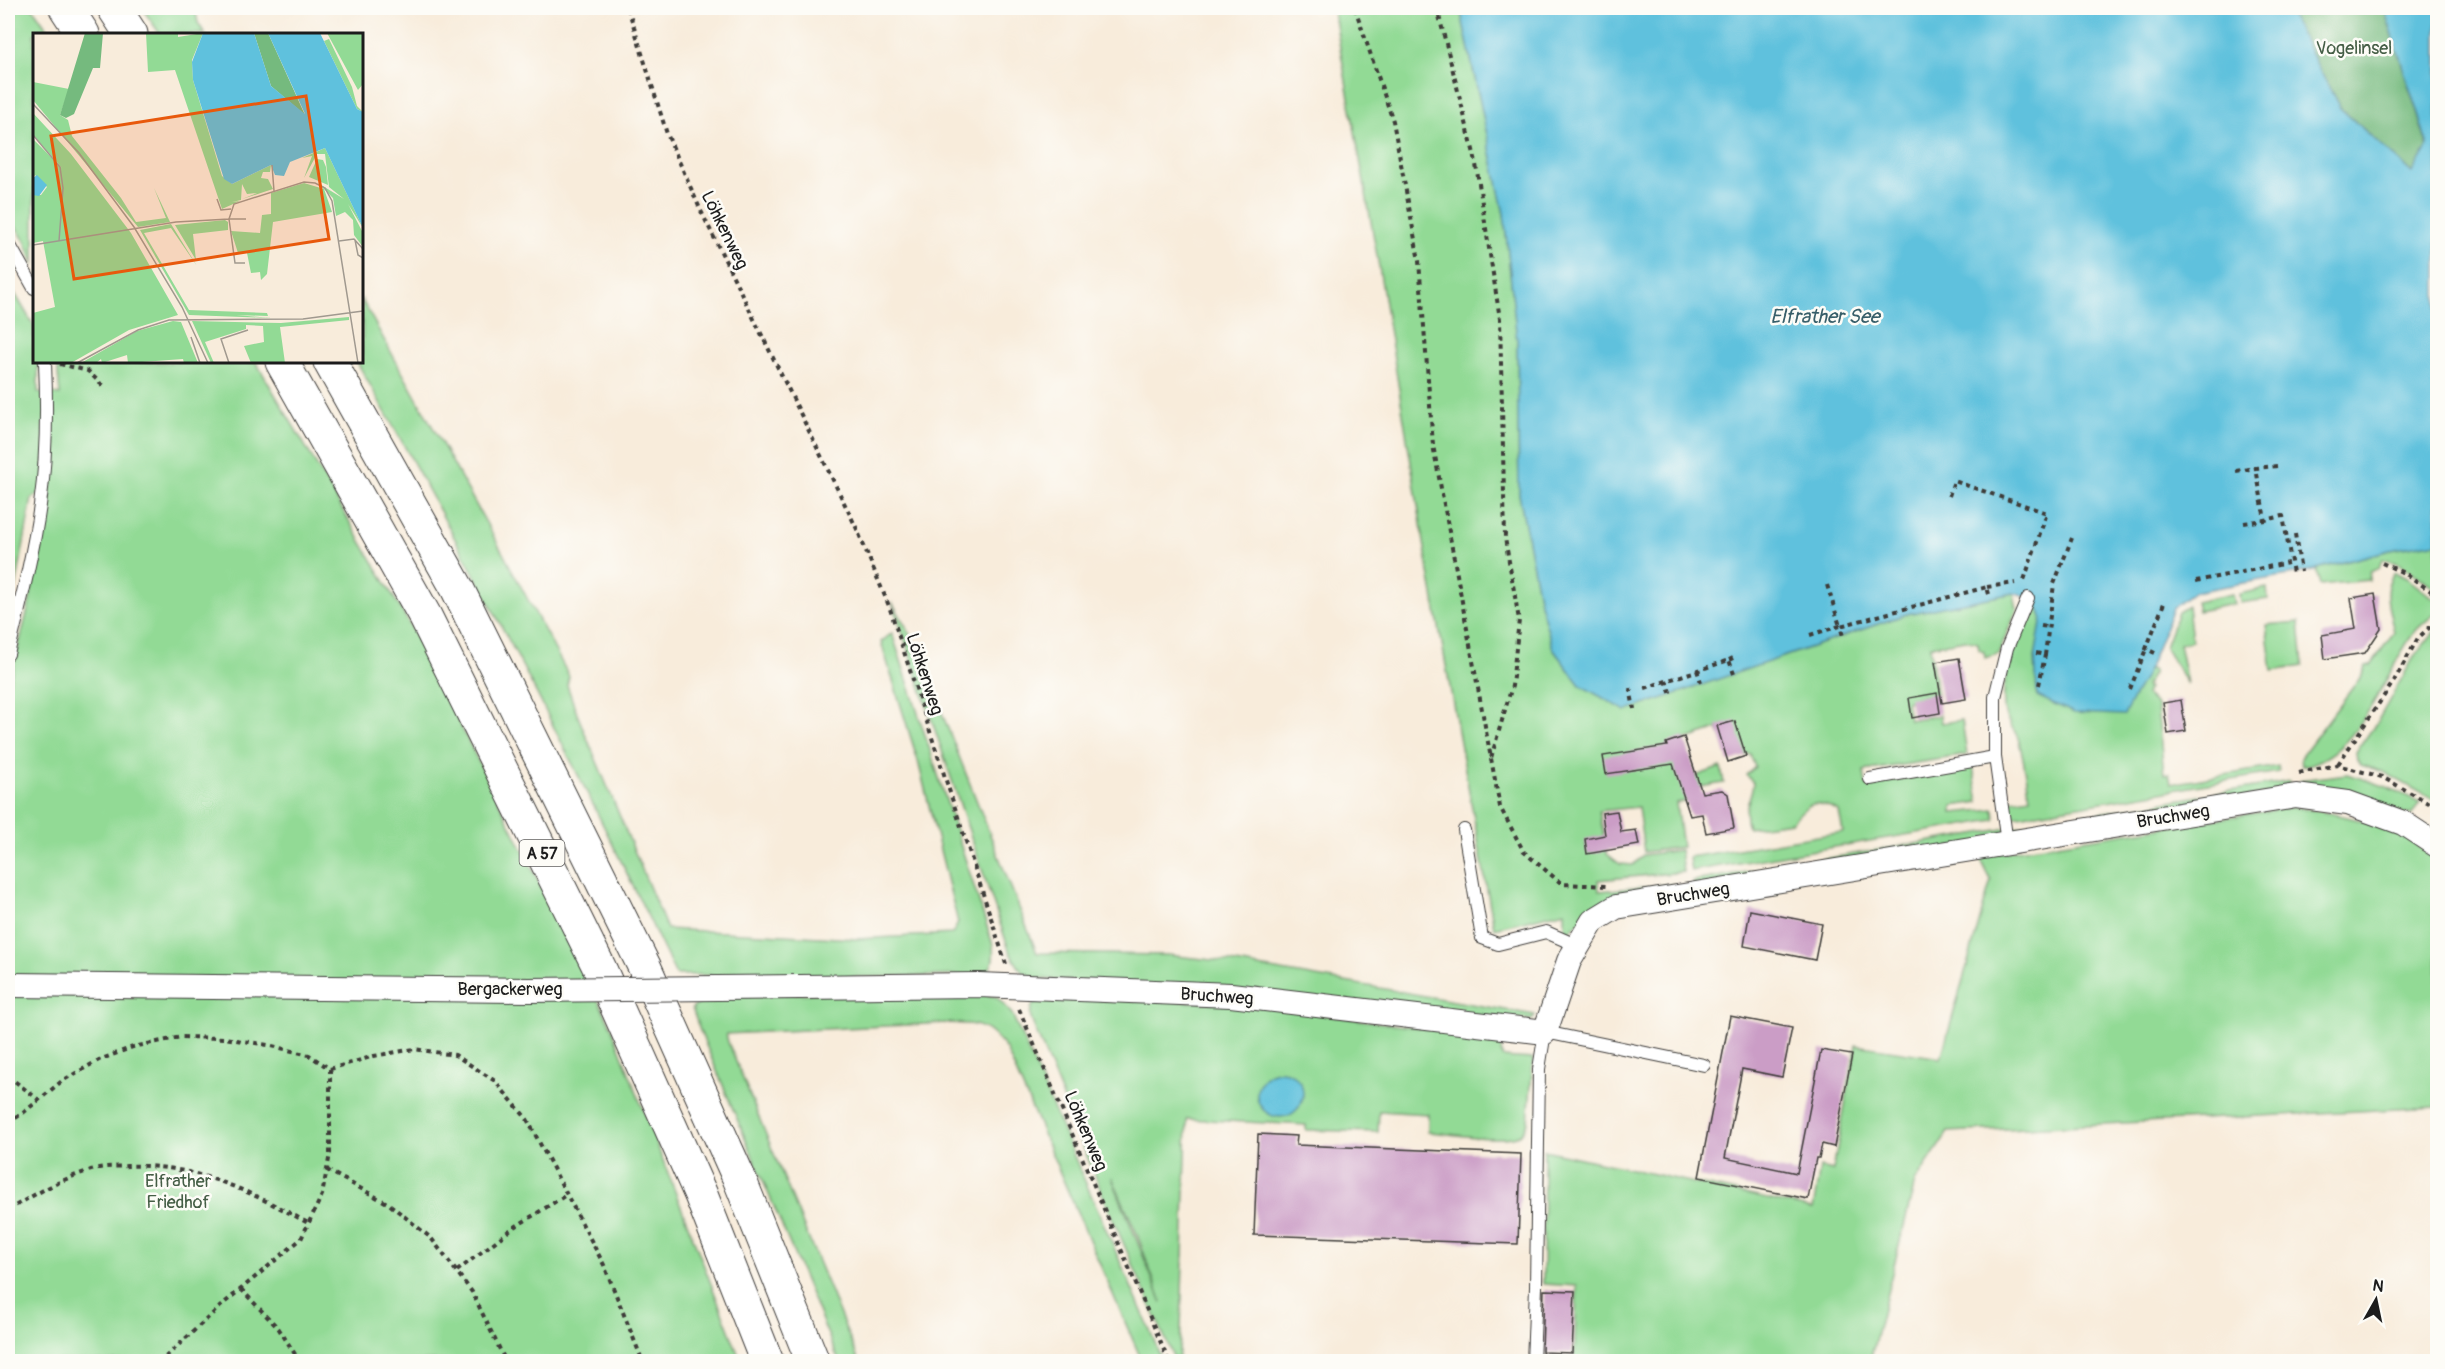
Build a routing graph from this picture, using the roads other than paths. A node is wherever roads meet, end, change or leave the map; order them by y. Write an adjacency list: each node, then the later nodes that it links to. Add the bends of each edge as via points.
1 (66, 8): 3 (highway)
2 (114, 8): 4 (highway)
3 (82, 33)
4 (130, 33)
5 (8, 242): 6 (lane)
6 (33, 286)
7 (283, 363): 22 (highway, A 57, via 425,616 599,967 701,1195)
8 (331, 363): 23 (highway, A 57, via 458,588 644,966 739,1178)
9 (45, 366): 11 (lane, via 47,417 40,504)
10 (2028, 598): 12 (lane, via 2007,648 1995,697)
11 (8, 654)
12 (1995, 757): 13 (lane); 15 (lane)
13 (1870, 778)
14 (1464, 830): 17 (lane, via 1482,938 1498,944 1546,932)
15 (2007, 843): 16 (street, Bruchweg, via 2296,796 2348,803 2403,823); 17 (street, Bruchweg, via 1616,906 1593,921)
16 (2438, 846)
17 (1578, 946): 20 (street, Bruchweg, via 1569,961)
18 (8, 985): 19 (street, Bergackerweg, bridge, via 530,990)
19 (1012, 986): 20 (street, Bruchweg, via 1232,995)
20 (1545, 1032): 21 (lane); 24 (lane, via 1539,1069)
21 (1704, 1065)
22 (767, 1362)
23 (813, 1362)
24 (1533, 1362)

